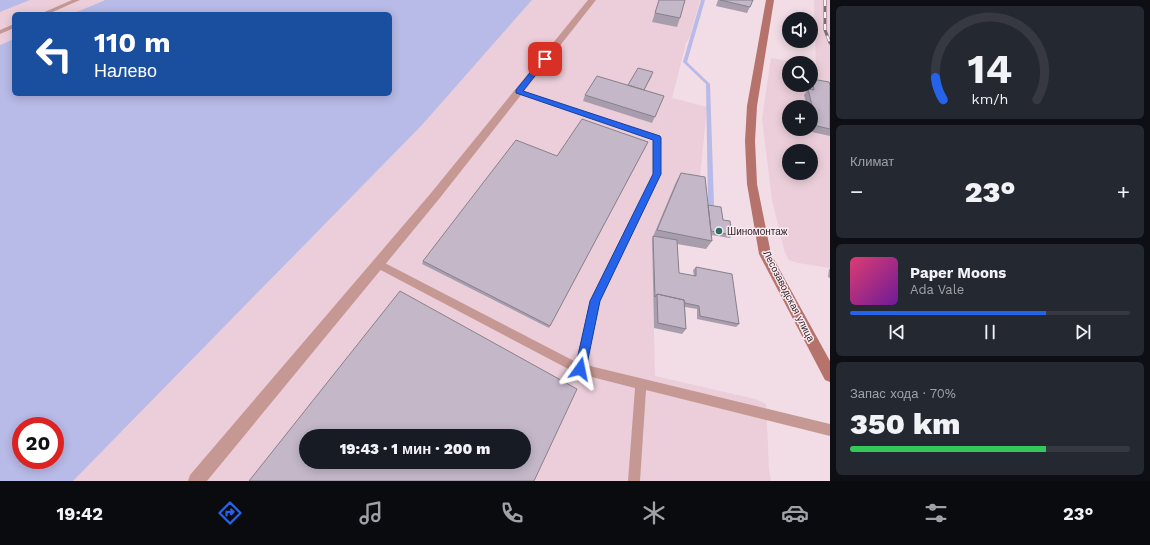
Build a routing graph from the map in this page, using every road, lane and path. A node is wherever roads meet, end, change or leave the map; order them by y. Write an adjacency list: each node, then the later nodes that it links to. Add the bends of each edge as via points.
1 (77, 0): 4 (lane)
2 (592, 0): 7 (street)
3 (770, 0): 10 (main road, Лесозаводская улица, via 752,106 752,184 765,254)
4 (48, 12)
5 (12, 27): 6 (lane)
6 (0, 32)
7 (518, 92): 8 (street); 9 (lane, via 657,138 657,174 595,301)
8 (378, 264): 9 (lane); 13 (street)
9 (580, 369): 11 (lane)
10 (830, 375)
11 (642, 384): 12 (lane); 14 (lane)
12 (830, 430)
13 (196, 481)
14 (634, 481)

